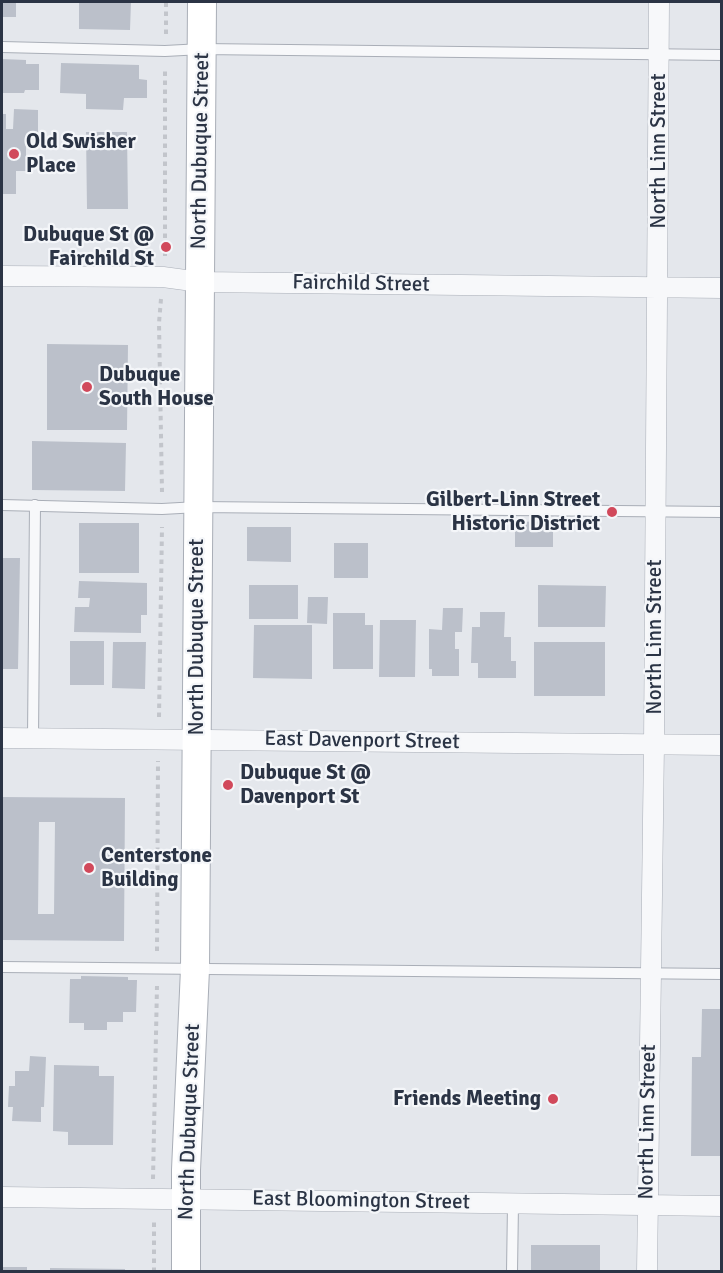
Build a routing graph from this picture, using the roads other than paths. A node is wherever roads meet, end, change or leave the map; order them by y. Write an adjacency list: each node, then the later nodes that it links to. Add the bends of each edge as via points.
1 (202, 2): 4 (main road, North Dubuque Street)
2 (659, 2): 5 (street, North Linn Street)
3 (2, 47): 4 (lane)
4 (202, 49): 5 (lane); 8 (main road, North Dubuque Street)
5 (659, 54): 6 (lane); 9 (street, North Linn Street)
6 (722, 55)
7 (2, 276): 8 (street, Fairchild Street, via 163,277)
8 (200, 282): 9 (street, Fairchild Street); 13 (main road, North Dubuque Street)
9 (658, 287): 10 (street, Fairchild Street); 14 (street, North Linn Street)
10 (722, 288)
11 (2, 505): 12 (lane)
12 (35, 505): 13 (lane); 17 (lane)
13 (198, 507): 14 (lane); 18 (main road, North Dubuque Street)
14 (656, 512): 15 (lane); 19 (street, North Linn Street)
15 (722, 512)
16 (2, 738): 17 (street, East Davenport Street)
17 (33, 738): 18 (street, East Davenport Street)
18 (196, 740): 19 (street, East Davenport Street); 22 (main road, North Dubuque Street)
19 (654, 744): 20 (street, East Davenport Street); 23 (street, North Linn Street)
20 (722, 745)
21 (2, 967): 22 (lane)
22 (195, 969): 23 (lane); 26 (main road, North Dubuque Street)
23 (650, 974): 24 (lane); 28 (street, North Linn Street)
24 (722, 974)
25 (2, 1197): 26 (street, East Bloomington Street)
26 (186, 1199): 27 (street, East Bloomington Street); 30 (main road, North Dubuque Street)
27 (513, 1204): 28 (street, East Bloomington Street); 31 (lane)
28 (647, 1206): 29 (street, East Bloomington Street); 32 (street, North Linn Street)
29 (722, 1206)
30 (186, 1272)
31 (512, 1272)
32 (646, 1272)

